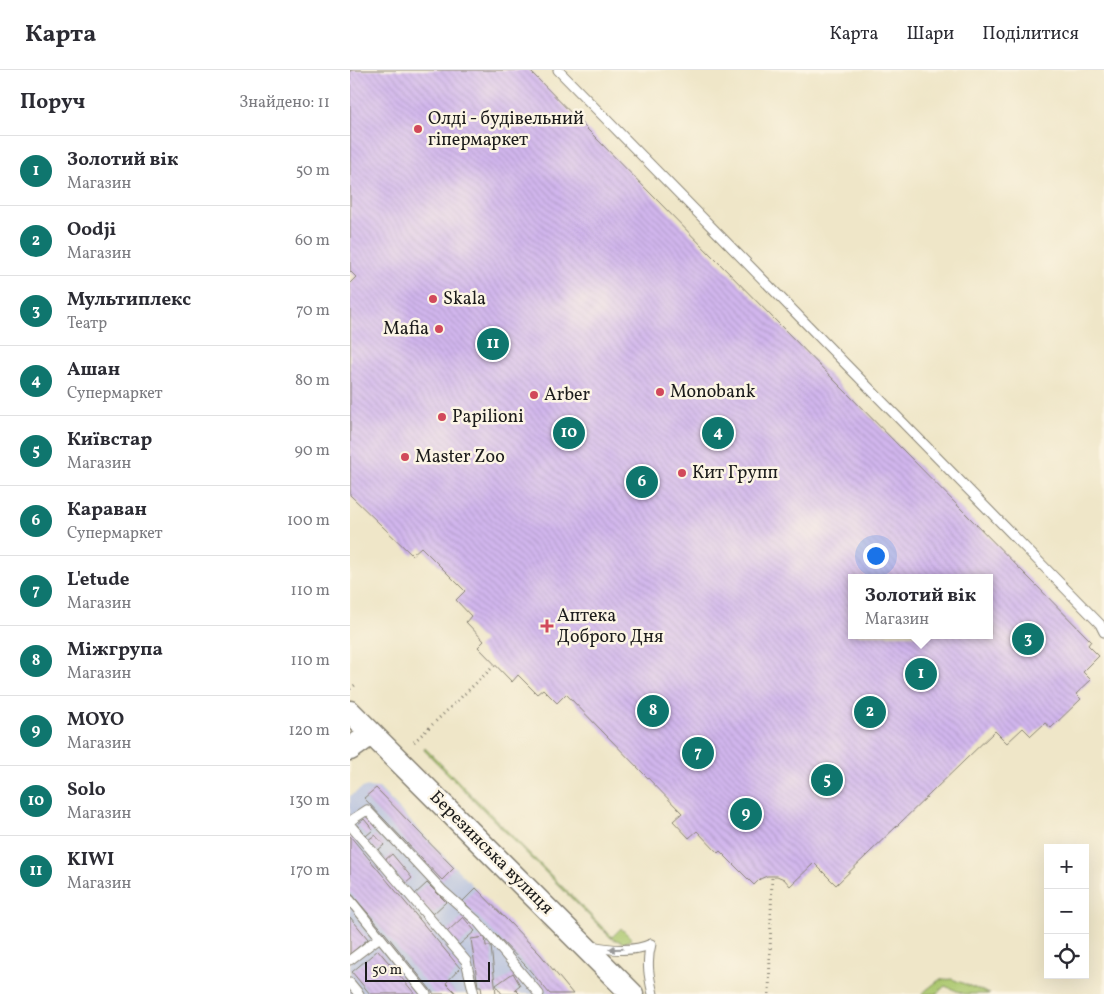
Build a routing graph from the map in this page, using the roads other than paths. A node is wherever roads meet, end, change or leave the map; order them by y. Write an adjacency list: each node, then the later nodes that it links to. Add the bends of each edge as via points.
1 (558, 70): 2 (lane, via 1100,624)
2 (1104, 632)
3 (350, 712): 4 (street, Березинська вулиця)
4 (371, 734): 5 (street); 10 (street, Березинська вулиця)
5 (350, 750)
6 (350, 821): 16 (lane, via 367,810 442,890 478,922)
7 (350, 825): 15 (lane, via 466,961)
8 (350, 900): 9 (lane)
9 (380, 937): 11 (lane); 14 (lane)
10 (582, 944): 17 (street, Березинська вулиця); 18 (lane, one-way to 10, via 648,972 651,944 644,948 620,950)
11 (350, 960)
12 (350, 983): 13 (lane)
13 (359, 994)
14 (426, 994)
15 (474, 994)
16 (539, 994)
17 (632, 994)
18 (653, 994)

